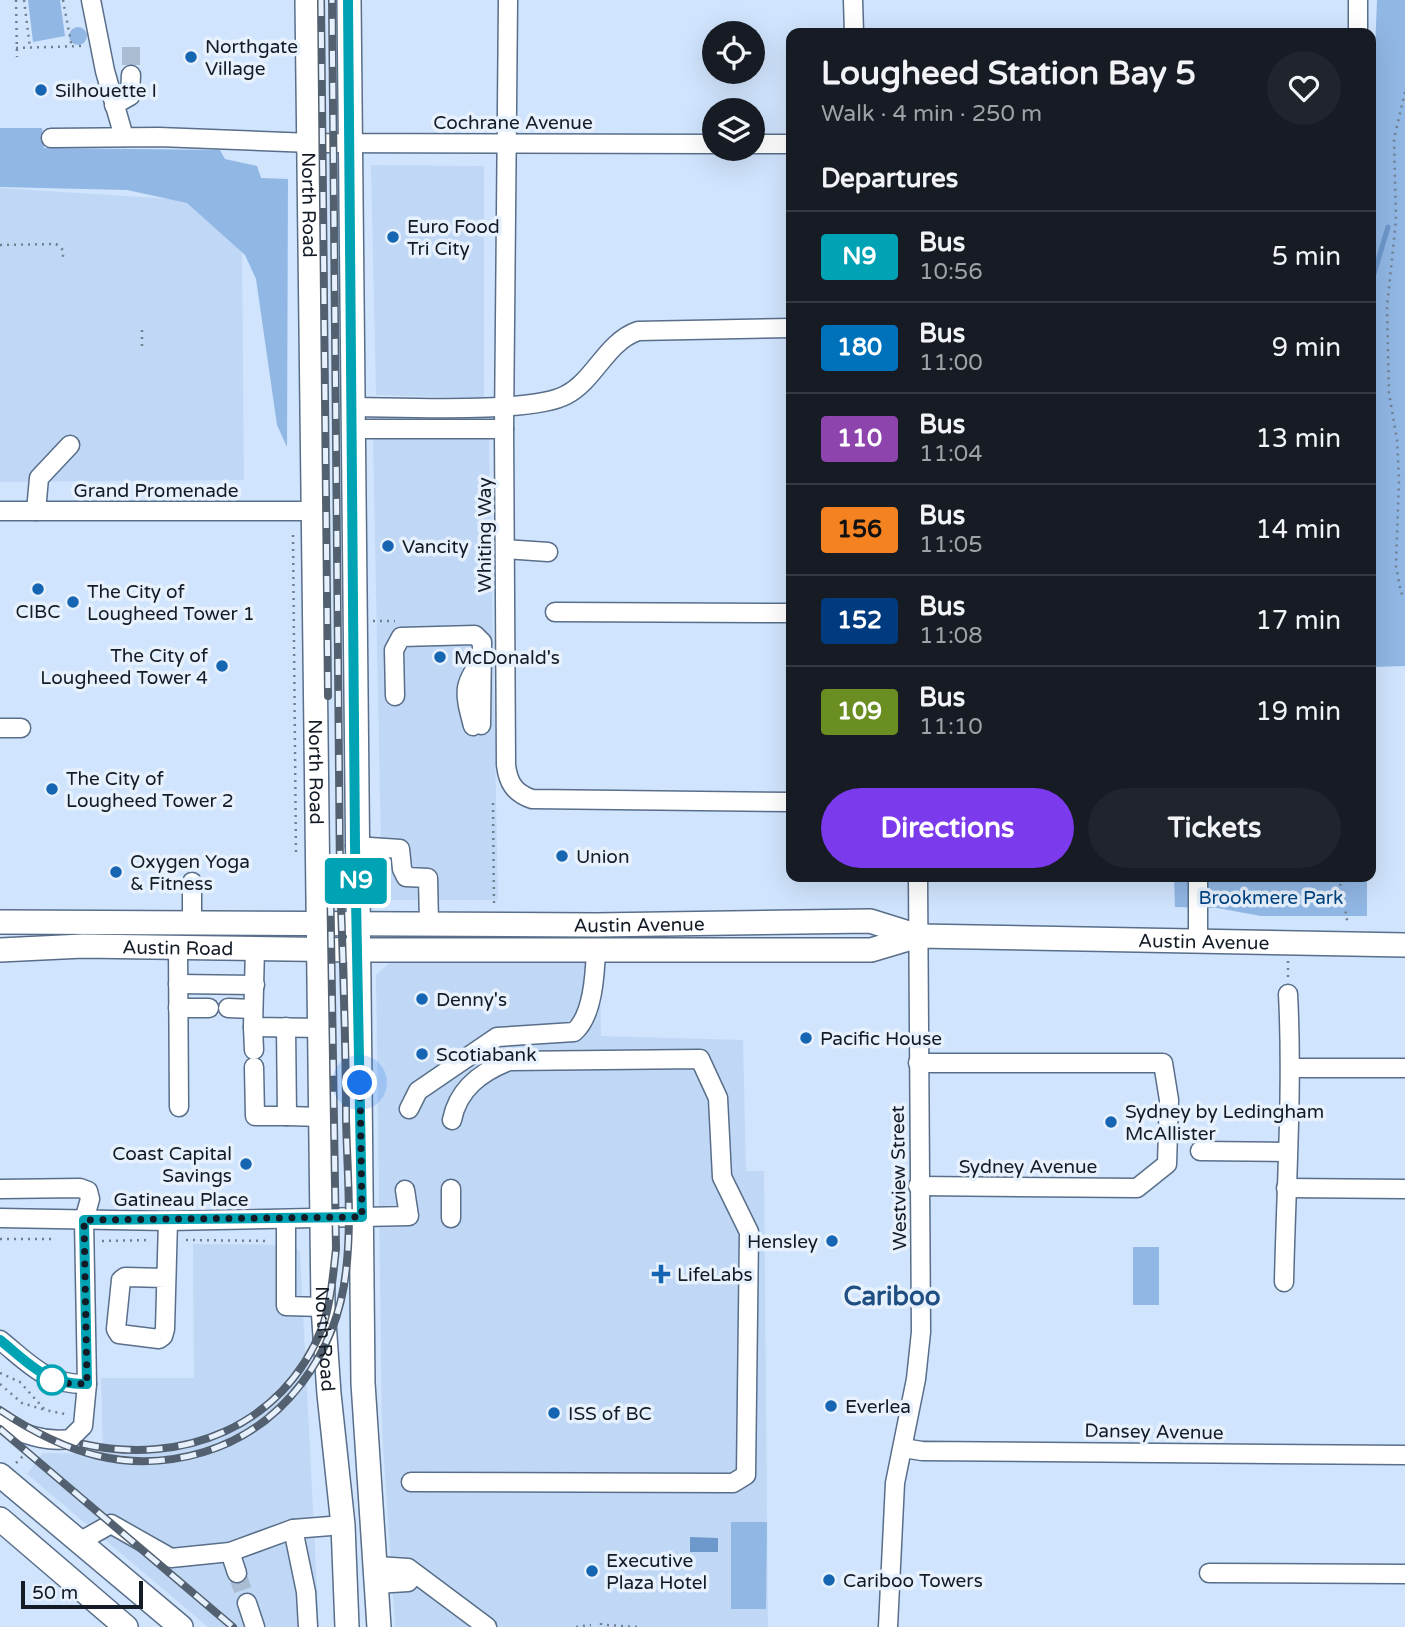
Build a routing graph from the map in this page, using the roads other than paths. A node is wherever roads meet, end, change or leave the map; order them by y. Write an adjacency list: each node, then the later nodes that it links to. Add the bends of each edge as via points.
1 (91, 0): 10 (street)
2 (307, 0): 14 (main road, North Road)
3 (349, 0): 13 (main road, North Road)
4 (508, 0): 15 (street, Whiting Way)
5 (853, 0): 7 (street)
6 (1358, 0): 8 (street)
7 (854, 28)
8 (1358, 28)
9 (131, 75): 10 (street, via 130,96)
10 (114, 105): 11 (street)
11 (124, 137): 12 (street, Cochrane Avenue); 14 (street, Cochrane Avenue, via 159,128)
12 (51, 138)
13 (350, 142): 14 (street, Cochrane Avenue); 15 (street, Cochrane Avenue); 21 (main road, North Road)
14 (311, 143): 26 (main road, North Road)
15 (507, 143): 16 (street, Cochrane Avenue); 20 (street, Whiting Way)
16 (702, 144)
17 (765, 144): 18 (street)
18 (786, 144)
19 (786, 328): 20 (street, via 638,331 619,341 570,393 547,402)
20 (505, 405): 21 (street); 22 (street, Whiting Way)
21 (352, 418): 22 (street); 36 (main road, North Road)
22 (504, 429): 27 (street, Whiting Way)
23 (70, 445): 25 (street, via 39,478)
24 (0, 511): 25 (street, Grand Promenade)
25 (36, 511): 26 (street, Grand Promenade)
26 (311, 511): 41 (main road, North Road)
27 (505, 550): 28 (street); 35 (street, Whiting Way, via 506,765 516,791 543,799)
28 (548, 552)
29 (555, 612): 30 (street)
30 (786, 613)
31 (394, 696): 32 (street, via 394,650 401,637 475,635 482,642)
32 (477, 726)
33 (0, 728): 34 (street)
34 (21, 728)
35 (786, 802)
36 (355, 846): 43 (main road, North Road); 44 (street, via 400,849 402,873 428,878)
37 (192, 882): 40 (street)
38 (918, 882): 46 (street)
39 (1198, 882): 47 (street)
40 (192, 921): 41 (main road, Austin Road); 42 (main road, Austin Road)
41 (320, 921): 43 (main road, Austin Road); 51 (main road, North Road)
42 (0, 922)
43 (356, 922): 44 (main road, Austin Avenue); 53 (main road, North Road)
44 (429, 923): 45 (main road, Austin Avenue)
45 (596, 925): 46 (main road, Austin Avenue, via 870,921); 54 (main road)
46 (918, 936): 47 (main road, Austin Avenue); 54 (main road, Austin Avenue, via 871,950); 62 (street, Westview Street)
47 (1198, 940): 48 (main road, Austin Avenue)
48 (1405, 945)
49 (178, 948): 50 (main road, Austin Road); 52 (main road, Austin Road); 55 (street)
50 (255, 948): 51 (main road, Austin Road); 56 (street)
51 (319, 949): 53 (main road, Austin Road); 61 (main road, North Road)
52 (0, 950)
53 (357, 950): 54 (main road, Austin Avenue); 78 (main road, North Road)
54 (596, 950): 66 (street, via 593,984 581,1027 574,1032 498,1037 418,1091)
55 (178, 984): 56 (street); 58 (street)
56 (255, 985): 59 (street)
57 (1288, 994): 63 (street)
58 (178, 1008): 59 (street, via 219,1008); 65 (street)
59 (253, 1018): 60 (street); 67 (street, via 255,1116)
60 (286, 1027): 61 (street); 67 (street)
61 (322, 1028): 68 (main road, North Road)
62 (918, 1063): 72 (street, Westview Street); 72 (street, Sydney Avenue, via 1163,1063 1169,1100 1167,1164 1137,1188)
63 (1291, 1068): 64 (street); 71 (street)
64 (1405, 1068)
65 (179, 1107)
66 (410, 1109)
67 (287, 1116): 68 (street)
68 (321, 1117): 82 (main road, North Road)
69 (452, 1120): 94 (street, via 456,1101 485,1070 509,1061 700,1059 718,1098 722,1177 750,1232 746,1475 733,1483)
70 (1200, 1151): 71 (street)
71 (1286, 1152): 73 (street)
72 (918, 1186): 91 (street, Westview Street, via 921,1332)
73 (1286, 1188): 76 (street); 86 (street)
74 (0, 1189): 83 (street, via 85,1189 90,1199)
75 (452, 1189): 80 (street)
76 (1405, 1189)
77 (405, 1190): 78 (street, Gatineau Place, via 409,1216)
78 (362, 1217): 82 (street, Gatineau Place); 103 (main road, North Road, via 363,1382)
79 (0, 1218): 83 (street, Gatineau Place)
80 (451, 1218)
81 (286, 1219): 82 (street, Gatineau Place); 84 (street, Gatineau Place); 87 (street, via 286,1306)
82 (321, 1219): 87 (main road, North Road)
83 (84, 1220): 84 (street, Gatineau Place); 89 (street)
84 (168, 1221): 85 (street)
85 (166, 1278)
86 (1284, 1282)
87 (323, 1307): 96 (main road, North Road)
88 (0, 1340): 89 (street, via 48,1379)
89 (87, 1384): 90 (street, via 86,1416 79,1433 70,1439 24,1433)
90 (0, 1419)
91 (903, 1448): 92 (street, Dansey Avenue); 113 (street, Westview Street, via 893,1508)
92 (1405, 1455)
93 (6, 1472): 98 (main road)
94 (411, 1482)
95 (0, 1519): 106 (main road)
96 (343, 1525): 97 (street); 104 (main road, North Road)
97 (293, 1530): 99 (street); 109 (street)
98 (79, 1542): 99 (street, via 111,1524 170,1558); 107 (main road)
99 (230, 1552): 100 (street)
100 (237, 1573)
101 (1209, 1573): 102 (street)
102 (1405, 1574)
103 (376, 1575): 104 (main road); 111 (main road, North Road); 112 (street, via 408,1581 415,1574)
104 (346, 1584): 110 (main road, North Road)
105 (247, 1603): 108 (street)
106 (126, 1627)
107 (181, 1627)
108 (255, 1627)
109 (308, 1627)
110 (348, 1627)
111 (379, 1627)
112 (487, 1627)
113 (888, 1627)

